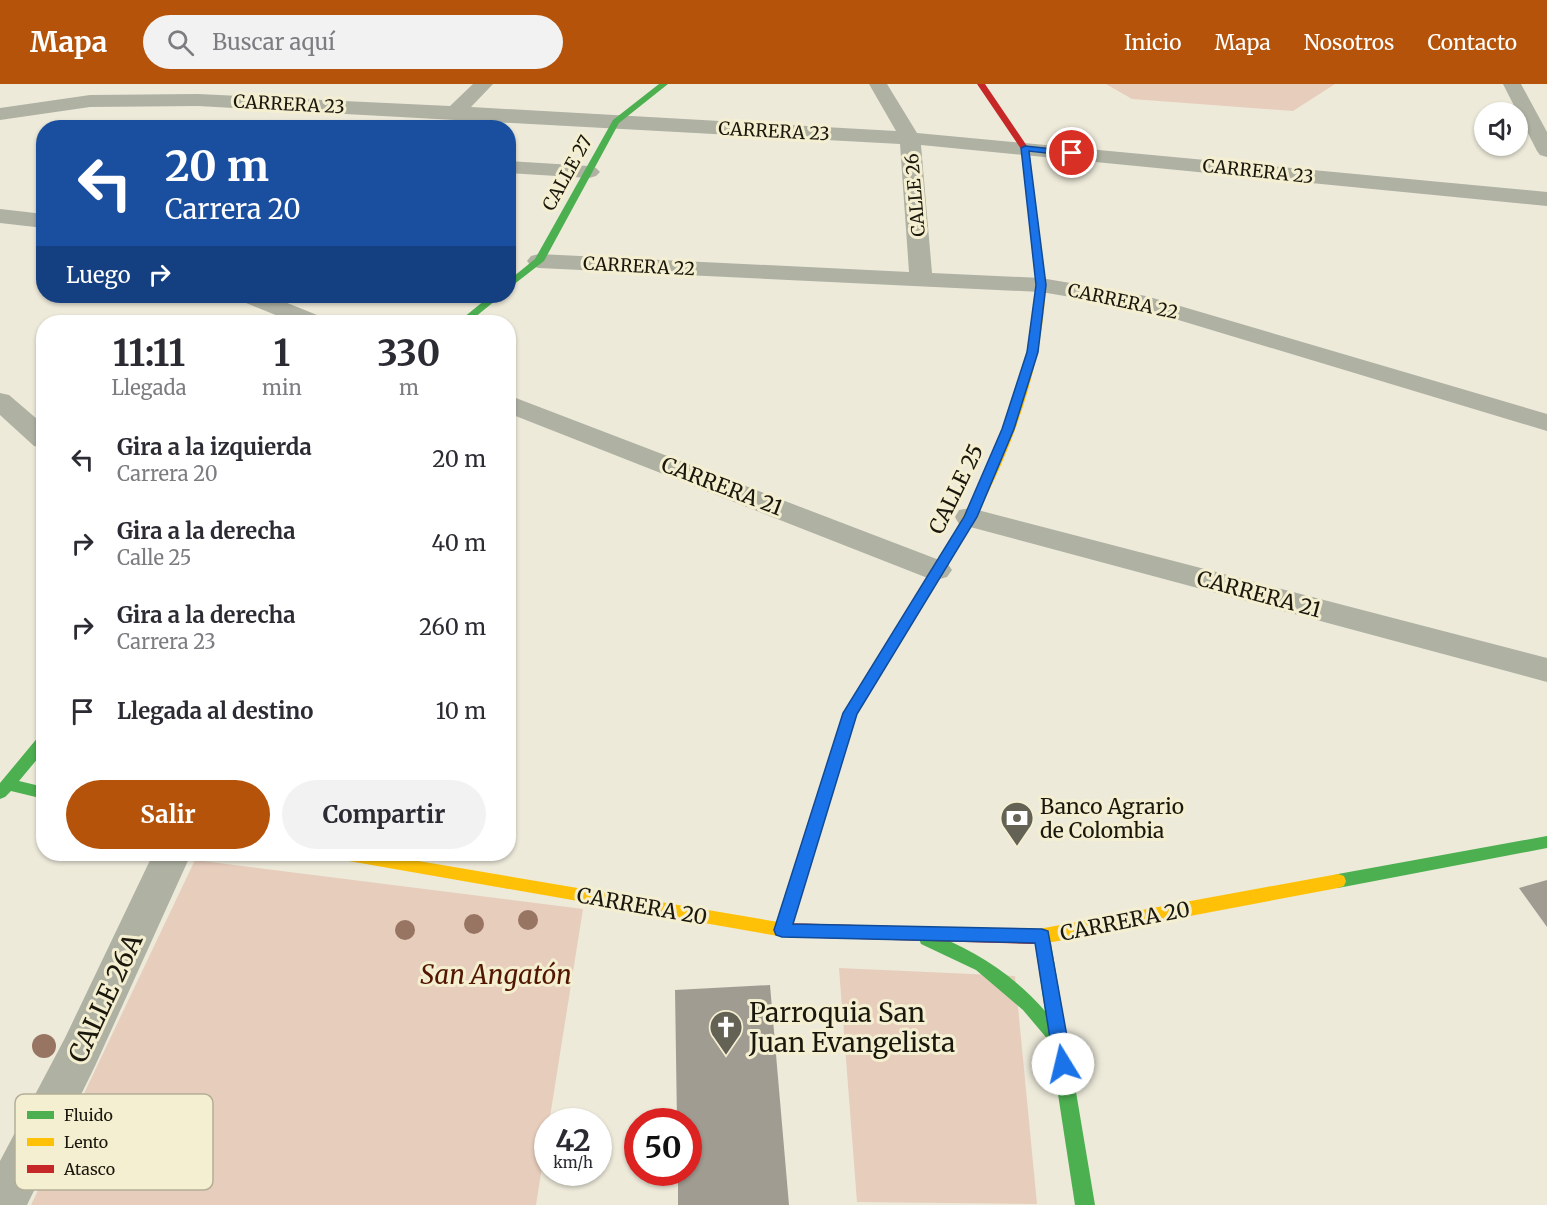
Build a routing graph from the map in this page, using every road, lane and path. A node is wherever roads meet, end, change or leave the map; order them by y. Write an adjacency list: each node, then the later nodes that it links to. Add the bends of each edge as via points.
1 (212, 84): 9 (street)
2 (484, 84): 11 (street)
3 (664, 84): 15 (street, CALLE 27)
4 (879, 84): 16 (street, CALLE 26)
5 (981, 84): 17 (street, CALLE 25)
6 (1512, 84): 18 (street)
7 (364, 91): 10 (street)
8 (91, 93): 9 (street, CARRERA 23); 12 (street, CARRERA 23)
9 (198, 100): 10 (street, CARRERA 23); 13 (street)
10 (344, 106): 11 (street, CARRERA 23); 14 (street)
11 (455, 112): 15 (street, CARRERA 23)
12 (0, 114)
13 (180, 120)
14 (331, 120)
15 (616, 122): 16 (street, CARRERA 23); 20 (street, CALLE 27)
16 (910, 138): 17 (street, CARRERA 23); 25 (street, CALLE 26)
17 (1025, 148): 21 (street, CARRERA 23); 27 (street, CALLE 25)
18 (1547, 151)
19 (516, 168): 20 (street)
20 (588, 172): 24 (street, CALLE 27)
21 (1547, 199)
22 (0, 216): 23 (street)
23 (36, 220)
24 (539, 261): 25 (street, CARRERA 22); 26 (street, CALLE 27)
25 (921, 279): 27 (street, CARRERA 22)
26 (516, 280)
27 (1041, 285): 34 (street, CARRERA 22, via 1146,303); 36 (street, CALLE 25, via 1032,352 1008,429)
28 (267, 303): 30 (street)
29 (487, 303): 31 (street)
30 (296, 315)
31 (472, 315)
32 (0, 401): 35 (street)
33 (516, 406): 37 (street, CARRERA 21)
34 (1547, 423)
35 (36, 433)
36 (970, 517): 37 (street, CALLE 25); 38 (street, CARRERA 21)
37 (936, 570): 45 (street, CALLE 25, via 850,713)
38 (1547, 670)
39 (36, 749): 40 (street)
40 (2, 786): 41 (street)
41 (36, 792)
42 (1547, 842): 47 (street, CARRERA 20)
43 (169, 861): 49 (street, CALLE 26A)
44 (383, 861): 45 (street, CARRERA 20)
45 (782, 930): 46 (street, CARRERA 20)
46 (914, 934): 47 (street, CARRERA 20); 48 (street, via 982,965 1029,1005)
47 (1042, 936): 48 (street)
48 (1059, 1040): 52 (street)
49 (59, 1094)
50 (15, 1180): 51 (street, CALLE 26A)
51 (2, 1205)
52 (1085, 1205)

